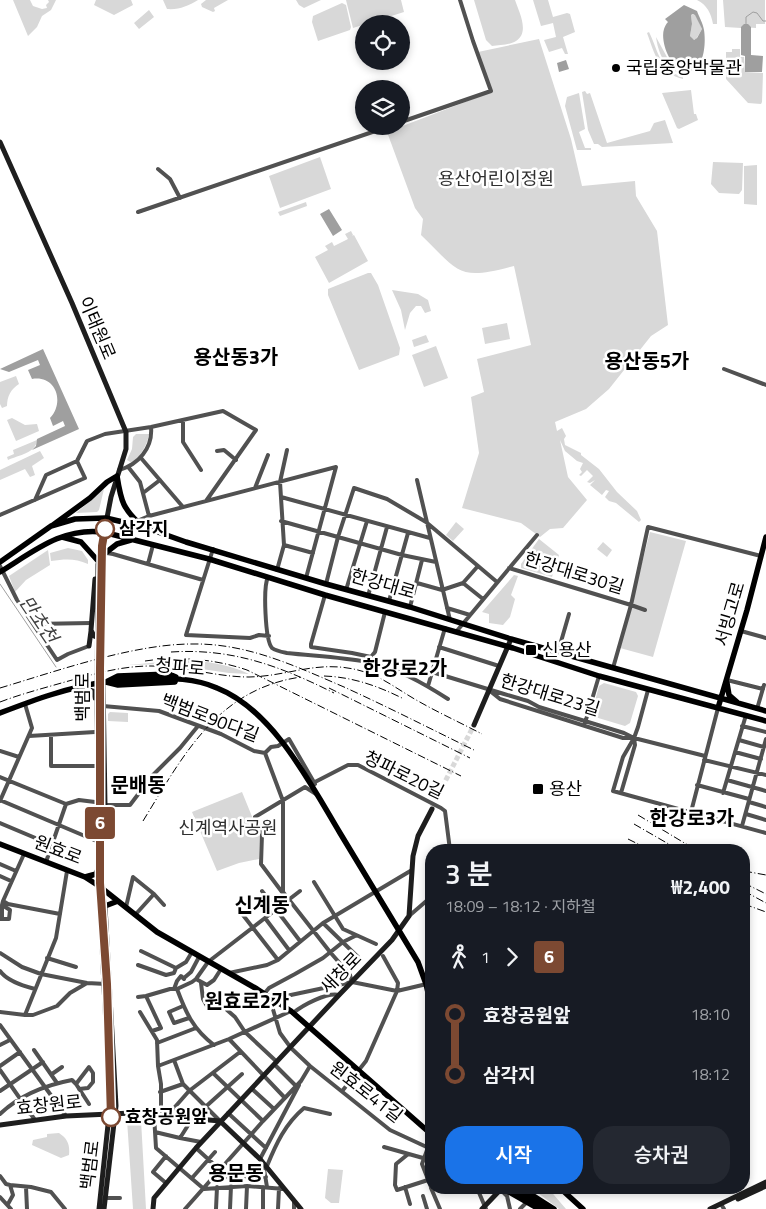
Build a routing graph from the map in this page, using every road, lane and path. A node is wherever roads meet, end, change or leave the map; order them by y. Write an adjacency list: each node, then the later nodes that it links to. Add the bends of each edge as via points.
1 (460, 0): 2 (street, via 491,91)
2 (410, 119)
3 (364, 135): 6 (street)
4 (0, 142): 12 (main road, 이태원로)
5 (158, 169): 6 (street, via 170,179)
6 (180, 198): 7 (street)
7 (138, 212)
8 (724, 369): 9 (street)
9 (766, 385)
10 (184, 420): 11 (street); 17 (street, via 223,411 256,430); 20 (street, via 183,442)
11 (151, 427): 12 (street); 16 (street, via 149,443)
12 (126, 432): 18 (street, via 105,434 87,441); 21 (main road, 이태원로, via 126,446)
13 (287, 450): 24 (street)
14 (217, 451): 17 (street, via 224,450)
15 (268, 455): 25 (street)
16 (141, 458): 19 (street); 22 (street)
17 (236, 460): 29 (street)
18 (78, 461): 28 (street, via 46,474); 28 (street, via 85,478)
19 (129, 468): 21 (street); 26 (street, via 140,482)
20 (201, 470)
21 (118, 473): 35 (main road, 이태원로); 36 (main road, via 121,499); 40 (main road)
22 (160, 480): 26 (street); 30 (street)
23 (417, 480): 39 (street)
24 (280, 482): 25 (street); 27 (street); 31 (street, via 336,467)
25 (255, 488): 29 (street)
26 (143, 493): 34 (street)
27 (281, 497): 31 (street); 38 (street)
28 (35, 500): 32 (street)
29 (206, 501): 30 (street)
30 (183, 507): 34 (street)
31 (325, 510): 33 (street); 44 (street)
32 (0, 515)
33 (345, 515): 37 (street); 39 (street, via 354,488 387,499); 48 (street)
34 (149, 516): 36 (street)
35 (106, 518): 40 (main road, 한강대로, via 75,519); 41 (main road, 한강대로); 43 (main road, 이태원로)
36 (137, 521): 41 (main road)
37 (367, 521): 42 (street); 52 (street)
38 (281, 522): 44 (street); 54 (street)
39 (426, 522): 50 (street); 67 (street)
40 (51, 526): 64 (main road, 한강대로)
41 (144, 527): 55 (main road, 한강대로)
42 (387, 527): 45 (street); 56 (street)
43 (103, 532): 47 (main road, 한강대로); 51 (main road, 한강대로); 63 (main road, 백범로)
44 (319, 532): 48 (street); 58 (street)
45 (408, 533): 50 (street); 59 (street)
46 (537, 535): 68 (street)
47 (60, 536): 63 (main road, via 81,542); 69 (main road, 한강대로)
48 (338, 537): 52 (street); 77 (street)
49 (766, 537): 60 (main road, 서빙고로)
50 (430, 538): 65 (street)
51 (132, 540): 53 (main road, 한강대로); 57 (main road, via 117,544)
52 (360, 544): 56 (street); 78 (street)
53 (154, 545): 61 (main road, 한강대로); 66 (street)
54 (284, 546): 58 (street); 70 (street)
55 (212, 549): 61 (street); 70 (main road, 한강대로)
56 (381, 549): 59 (street); 81 (street)
57 (106, 553): 63 (main road); 66 (street)
58 (313, 553): 72 (street)
59 (402, 555): 62 (street); 83 (street)
60 (761, 556): 84 (street, 한강대로30길, via 648,527); 98 (main road, 서빙고로)
61 (209, 559): 71 (main road, 한강대로); 73 (street)
62 (422, 560): 65 (street); 75 (street)
63 (99, 561): 91 (main road); 93 (main road); 178 (main road, 백범로)
64 (0, 562)
65 (436, 562): 79 (street)
66 (148, 564): 73 (street)
67 (478, 566): 74 (street); 76 (street)
68 (509, 568): 74 (street); 84 (street, 한강대로30길)
69 (1, 570): 94 (street)
70 (278, 570): 72 (main road, 한강대로)
71 (268, 577): 80 (main road, 한강대로); 100 (street, via 264,591)
72 (306, 578): 77 (main road, 한강대로)
73 (203, 580): 100 (street, via 186,635)
74 (497, 582): 82 (street)
75 (417, 583): 79 (street); 85 (street)
76 (463, 583): 79 (street); 82 (street)
77 (326, 584): 78 (main road, 한강대로)
78 (346, 590): 81 (main road, 한강대로)
79 (442, 590): 86 (street)
80 (324, 595): 88 (main road, 한강대로); 108 (street, via 312,648)
81 (368, 596): 83 (main road, 한강대로)
82 (483, 599): 90 (street)
83 (389, 601): 85 (main road, 한강대로)
84 (631, 605): 87 (street); 111 (street, 한강대로30길)
85 (410, 607): 92 (main road, 한강대로)
86 (447, 608): 90 (street); 92 (street)
87 (645, 610)
88 (385, 612): 96 (main road, 한강대로); 108 (street)
89 (569, 614): 107 (street)
90 (470, 615): 95 (street)
91 (102, 620): 93 (main road); 101 (main road, via 102,636)
92 (450, 620): 95 (main road, 한강대로)
93 (91, 621): 94 (street); 97 (main road)
94 (33, 624): 104 (street, via 57,660)
95 (462, 624): 99 (street); 103 (main road, 한강대로)
96 (444, 628): 99 (main road, 한강대로); 106 (street)
97 (91, 630): 101 (main road); 104 (main road)
98 (741, 631): 102 (street); 114 (main road, 서빙고로)
99 (456, 632): 105 (main road, 한강대로)
100 (269, 636): 109 (street, via 274,650)
101 (96, 638): 104 (main road)
102 (766, 638)
103 (511, 639): 105 (main road); 107 (main road, 한강대로)
104 (89, 646)
105 (507, 646): 110 (main road); 113 (main road, 한강대로)
106 (438, 647): 110 (street); 112 (street)
107 (558, 652): 111 (main road, 한강대로)
108 (371, 657): 109 (street)
109 (368, 662): 116 (street)
110 (499, 666): 118 (main road)
111 (613, 668): 121 (main road, 한강대로)
112 (432, 672): 116 (street); 118 (street)
113 (599, 676): 119 (main road, 한강대로); 132 (street)
114 (727, 681): 121 (main road, 서빙고로); 123 (main road, via 729,695); 127 (street, via 764,687)
115 (105, 682): 115 (main road, via 118,685 173,683 176,677 169,674 118,676); 117 (main road, 청파로); 125 (main road); 158 (main road, 청파로, via 172,678 208,684 232,694 272,728)
116 (428, 686): 120 (street)
117 (81, 687): 122 (main road, 청파로); 124 (main road, via 94,691)
118 (489, 690): 132 (street, 한강대로23길); 133 (main road)
119 (648, 690): 126 (main road, 한강대로); 140 (street)
120 (448, 699)
121 (721, 699): 123 (main road, 한강대로); 126 (main road, 서빙고로)
122 (24, 704): 129 (main road, 청파로); 139 (street, via 32,728)
123 (741, 704): 127 (main road, 한강대로)
124 (95, 706): 125 (street, 백범로90다길); 136 (main road)
125 (103, 706): 134 (street, 백범로90다길, via 159,711); 169 (main road)
126 (718, 708): 130 (main road, 한강대로); 149 (street)
127 (757, 708): 128 (main road, 한강대로)
128 (766, 711)
129 (0, 713)
130 (746, 715): 131 (main road, 한강대로); 135 (street)
131 (766, 721)
132 (585, 723): 140 (street, 한강대로23길, via 623,738)
133 (474, 725)
134 (198, 726): 146 (street, 백범로90다길); 169 (street, via 152,776 130,806)
135 (742, 726): 137 (street); 142 (street)
136 (95, 732): 138 (street); 151 (main road)
137 (766, 732)
138 (51, 734): 139 (street); 151 (street, via 51,766)
139 (29, 736): 148 (street)
140 (634, 738): 149 (street, 한강대로23길); 162 (street, via 635,745); 162 (street, via 623,757 613,791)
141 (766, 739): 143 (street)
142 (739, 740): 143 (street); 145 (street)
143 (764, 747): 147 (street)
144 (0, 751): 148 (street)
145 (735, 752): 150 (street); 152 (street)
146 (265, 753): 158 (street, via 289,739); 165 (street, 백범로90다길)
147 (764, 753): 150 (street)
148 (19, 757): 157 (street)
149 (705, 758): 152 (street, 한강대로23길); 159 (street)
150 (761, 759): 153 (street)
151 (95, 766): 167 (main road)
152 (732, 766): 153 (street, 한강대로23길); 156 (street)
153 (757, 773): 154 (street, 한강대로23길); 160 (street)
154 (766, 775)
155 (0, 777): 157 (street)
156 (727, 780): 160 (street); 163 (street)
157 (9, 781): 164 (street); 168 (street)
158 (309, 783): 165 (street); 182 (street, 청파로20길, via 348,765 358,765 445,811); 199 (main road, 청파로)
159 (697, 786): 163 (street); 172 (street)
160 (754, 787): 161 (street); 166 (street)
161 (766, 790)
162 (621, 793): 172 (street)
163 (724, 793): 166 (street)
164 (0, 801): 176 (street)
165 (283, 801): 201 (street); 201 (street, via 255,817 262,834 261,864)
166 (749, 801): 170 (street); 173 (street)
167 (95, 802): 168 (street, via 79,800); 178 (main road, via 95,820)
168 (66, 804): 176 (street)
169 (104, 805): 178 (main road, via 104,819)
170 (766, 807)
171 (432, 809): 188 (main road, 새창로, via 415,845)
172 (691, 812): 177 (street)
173 (746, 814): 174 (street); 177 (street)
174 (766, 820)
175 (0, 823): 183 (street)
176 (59, 824): 180 (street); 183 (street)
177 (742, 826): 179 (street)
178 (99, 830): 180 (main road, 백범로)
179 (766, 833)
180 (99, 842): 187 (main road, 백범로)
181 (0, 844): 184 (main road, 원효로)
182 (449, 844)
183 (52, 845): 185 (street)
184 (24, 854): 185 (main road, 원효로); 189 (street)
185 (46, 862): 190 (main road, 원효로)
186 (0, 864): 189 (street)
187 (99, 867): 192 (main road, via 96,874); 195 (main road, 백범로)
188 (412, 870): 199 (street); 215 (main road, 새창로)
189 (16, 871): 193 (street)
190 (67, 871): 192 (main road, 원효로); 212 (street)
191 (0, 876): 193 (street)
192 (85, 877): 195 (main road, 원효로)
193 (11, 881): 200 (street)
194 (314, 882): 214 (street)
195 (99, 886): 204 (main road, 원효로); 209 (main road, 백범로)
196 (0, 890): 200 (street)
197 (262, 891): 210 (street)
198 (300, 891): 203 (street)
199 (376, 891): 214 (street); 221 (main road, 청파로)
200 (5, 892): 206 (street)
201 (283, 892): 203 (street)
202 (154, 894): 207 (street); 208 (street, via 133,877); 213 (street)
203 (288, 900): 210 (street); 220 (street)
204 (118, 901): 208 (main road, 원효로); 209 (main road)
205 (425, 902): 215 (street, 새창로)
206 (2, 903): 212 (street); 217 (street); 217 (street, via 10,910 9,919)
207 (164, 905)
208 (126, 907): 213 (main road, 원효로)
209 (104, 908): 250 (main road, 백범로)
210 (276, 909): 216 (street); 223 (street)
211 (239, 910): 219 (street)
212 (60, 914): 233 (street)
213 (135, 915): 228 (main road, 원효로)
214 (334, 916): 218 (street); 222 (street, via 343,929)
215 (409, 916): 221 (main road, 새창로)
216 (265, 918): 219 (street); 226 (street)
217 (1, 919)
218 (323, 923): 220 (street); 224 (street, 새창로)
219 (253, 927): 235 (street); 236 (street)
220 (313, 931): 223 (street); 229 (street)
221 (399, 931): 244 (main road, 청파로); 248 (main road, 새창로)
222 (355, 936): 224 (street); 225 (street)
223 (300, 941): 226 (street)
224 (343, 942): 229 (street); 234 (street, 새창로)
225 (376, 944)
226 (289, 950): 235 (street)
227 (141, 951): 239 (street)
228 (192, 952): 232 (main road, 원효로); 239 (street, via 186,962)
229 (330, 952): 248 (street, via 350,975); 256 (street)
230 (0, 953): 243 (street)
231 (383, 956): 255 (street, via 398,982)
232 (199, 957): 236 (main road, 원효로); 245 (street)
233 (48, 958): 238 (street); 243 (street)
234 (360, 958)
235 (278, 960): 242 (street)
236 (208, 962): 240 (main road, 원효로); 246 (street)
237 (138, 964): 239 (street, via 166,975 174,973)
238 (76, 967)
239 (176, 968)
240 (220, 969): 242 (main road, 원효로); 247 (street, via 214,980 206,985)
241 (0, 971): 253 (street, via 14,982)
242 (228, 973): 256 (main road, 원효로)
243 (41, 974): 249 (street); 253 (street)
244 (425, 976)
245 (184, 978): 251 (street); 254 (street, via 181,976)
246 (196, 979): 247 (street); 251 (street)
247 (201, 982): 262 (street)
248 (352, 982): 255 (street); 257 (main road, 새창로); 260 (street)
249 (87, 983): 250 (street); 267 (street, via 57,1006)
250 (107, 983): 301 (main road, 백범로); 301 (main road, 백범로)
251 (189, 984): 254 (street)
252 (425, 985): 255 (street)
253 (35, 989): 267 (street)
254 (175, 989): 259 (street); 261 (street)
255 (398, 991): 293 (street)
256 (264, 994): 260 (main road, 원효로)
257 (339, 994): 266 (street, via 333,993); 271 (main road, 새창로)
258 (138, 996): 259 (street)
259 (146, 996): 273 (street, via 161,1028)
260 (272, 999): 266 (main road, 원효로); 269 (street)
261 (183, 1006): 268 (street); 268 (street, via 169,1012 174,1024)
262 (207, 1006)
263 (227, 1010): 274 (street)
264 (0, 1012): 267 (street)
265 (140, 1012): 273 (street)
266 (292, 1012): 269 (street); 271 (main road, 원효로)
267 (25, 1015)
268 (189, 1018): 272 (street)
269 (276, 1019): 274 (street); 280 (street, via 280,1033)
270 (0, 1025): 276 (street)
271 (310, 1027): 280 (main road, 새창로); 293 (main road, 원효로)
272 (196, 1028): 277 (street); 279 (street)
273 (152, 1032): 277 (street)
274 (245, 1032): 275 (street); 286 (street)
275 (229, 1039): 279 (street); 283 (street)
276 (10, 1040): 278 (street); 282 (street)
277 (157, 1043): 288 (street)
278 (0, 1045)
279 (214, 1045): 284 (street)
280 (291, 1048): 286 (main road, 새창로); 289 (street, 원효로41길)
281 (34, 1050): 285 (street)
282 (20, 1052): 287 (street); 291 (street)
283 (240, 1052): 294 (street); 297 (street)
284 (174, 1060): 288 (street); 302 (street)
285 (43, 1062): 291 (street); 295 (street)
286 (276, 1064): 297 (main road, 새창로); 305 (street)
287 (0, 1066)
288 (158, 1066): 312 (street)
289 (310, 1066): 298 (street); 309 (street, 원효로41길)
290 (62, 1067): 295 (street)
291 (32, 1069): 303 (street); 304 (street)
292 (0, 1070): 303 (street)
293 (360, 1070): 309 (street); 333 (main road, 원효로)
294 (213, 1073): 307 (street); 311 (street)
295 (52, 1074): 299 (street)
296 (242, 1074): 307 (street)
297 (264, 1077): 308 (main road, 새창로); 313 (street)
298 (301, 1081): 305 (street); 343 (street)
299 (58, 1083): 300 (street, via 72,1080); 304 (street)
300 (76, 1084): 306 (street); 306 (street, via 88,1067 93,1074 93,1082 88,1088)
301 (112, 1084): 323 (main road, 백범로)
302 (183, 1084): 311 (street); 312 (street)
303 (10, 1085): 310 (street); 314 (street)
304 (45, 1086): 314 (street); 315 (street)
305 (296, 1086): 313 (street)
306 (79, 1088): 317 (street)
307 (227, 1088): 316 (street); 318 (street)
308 (252, 1089): 316 (main road, 새창로); 319 (street)
309 (343, 1090): 340 (street, 원효로41길, via 390,1130)
310 (0, 1091)
311 (189, 1091): 318 (street); 327 (street)
312 (160, 1092): 327 (street)
313 (285, 1098): 319 (street)
314 (20, 1099): 321 (street); 322 (street)
315 (54, 1101): 322 (street); 326 (street)
316 (240, 1101): 320 (main road, 새창로); 331 (street)
317 (90, 1104)
318 (205, 1107): 328 (street); 330 (street)
319 (274, 1109): 331 (street)
320 (228, 1113): 330 (main road, 새창로); 335 (street)
321 (0, 1114)
322 (30, 1114): 329 (street)
323 (113, 1114): 325 (main road, 효창원로); 326 (main road, 효창원로); 337 (main road, 백범로)
324 (330, 1114): 352 (street, via 304,1108 280,1136)
325 (154, 1115): 327 (main road, 효창원로); 334 (street)
326 (66, 1116): 329 (main road, 효창원로)
327 (164, 1116): 328 (main road, 효창원로)
328 (192, 1119): 330 (main road, 효창원로); 336 (street)
329 (35, 1120): 332 (main road, 효창원로)
330 (220, 1121): 338 (main road, 새창로); 339 (main road)
331 (262, 1121): 335 (street)
332 (0, 1125)
333 (425, 1129)
334 (155, 1132): 336 (street); 347 (street, via 156,1148)
335 (252, 1134): 339 (street); 343 (street)
336 (180, 1138): 338 (street)
337 (110, 1141): 389 (main road, 백범로); 401 (main road, 백범로)
338 (201, 1142): 342 (main road, 새창로)
339 (244, 1143): 349 (main road); 353 (street)
340 (425, 1146)
341 (384, 1147): 345 (street)
342 (196, 1148): 350 (street); 351 (main road, 새창로)
343 (266, 1148): 349 (street)
344 (214, 1152): 350 (street)
345 (407, 1154): 348 (street); 370 (street, via 396,1164 395,1185 397,1190)
346 (425, 1155): 348 (street)
347 (166, 1156): 351 (street); 362 (street, via 153,1172)
348 (423, 1158): 354 (street)
349 (260, 1159): 352 (main road)
350 (208, 1160): 353 (street); 358 (street)
351 (179, 1167): 358 (street); 362 (main road, 새창로)
352 (265, 1168): 357 (street); 373 (main road)
353 (220, 1170): 359 (street)
354 (425, 1173)
355 (0, 1176): 363 (street)
356 (243, 1176): 357 (street); 359 (street); 365 (street)
357 (266, 1177): 369 (street)
358 (192, 1178): 372 (street)
359 (212, 1179): 372 (street)
360 (425, 1181): 370 (street)
361 (766, 1182): 374 (main road)
362 (166, 1183): 403 (main road, 새창로, via 154,1198)
363 (10, 1185): 367 (street); 394 (street, via 14,1195)
364 (231, 1186): 365 (street); 368 (street); 406 (street)
365 (245, 1186): 369 (street); 407 (street)
366 (766, 1186): 375 (main road)
367 (26, 1187): 399 (street); 400 (street, via 51,1192)
368 (217, 1187): 372 (street); 405 (street)
369 (265, 1187): 371 (street); 408 (street)
370 (404, 1187): 395 (street)
371 (279, 1188): 373 (street); 409 (street)
372 (204, 1189): 404 (street)
373 (286, 1190): 391 (main road)
374 (750, 1191)
375 (750, 1193)
376 (434, 1194): 413 (street)
377 (479, 1194): 397 (street)
378 (497, 1194): 397 (main road)
379 (506, 1194): 414 (street)
380 (513, 1194): 392 (main road)
381 (520, 1194): 393 (main road)
382 (523, 1194): 393 (main road)
383 (527, 1194): 393 (main road)
384 (567, 1194): 419 (main road)
385 (744, 1194): 396 (main road)
386 (749, 1194): 396 (main road)
387 (423, 1196): 412 (street)
388 (0, 1197): 394 (street)
389 (106, 1198): 390 (street, 백범로); 402 (main road, 백범로)
390 (120, 1198)
391 (294, 1199): 410 (street); 411 (main road)
392 (527, 1202): 393 (main road); 415 (street)
393 (537, 1203): 416 (main road); 417 (main road); 418 (main road)
394 (8, 1204): 398 (street)
395 (410, 1204)
396 (721, 1207): 420 (main road)
397 (484, 1208)
398 (11, 1209)
399 (26, 1209)
400 (65, 1209)
401 (99, 1209)
402 (104, 1209)
403 (153, 1209)
404 (185, 1209)
405 (216, 1209)
406 (230, 1209)
407 (246, 1209)
408 (263, 1209)
409 (278, 1209)
410 (294, 1209)
411 (301, 1209)
412 (427, 1209)
413 (440, 1209)
414 (510, 1209)
415 (520, 1209)
416 (543, 1209)
417 (548, 1209)
418 (554, 1209)
419 (583, 1209)
420 (710, 1209)

